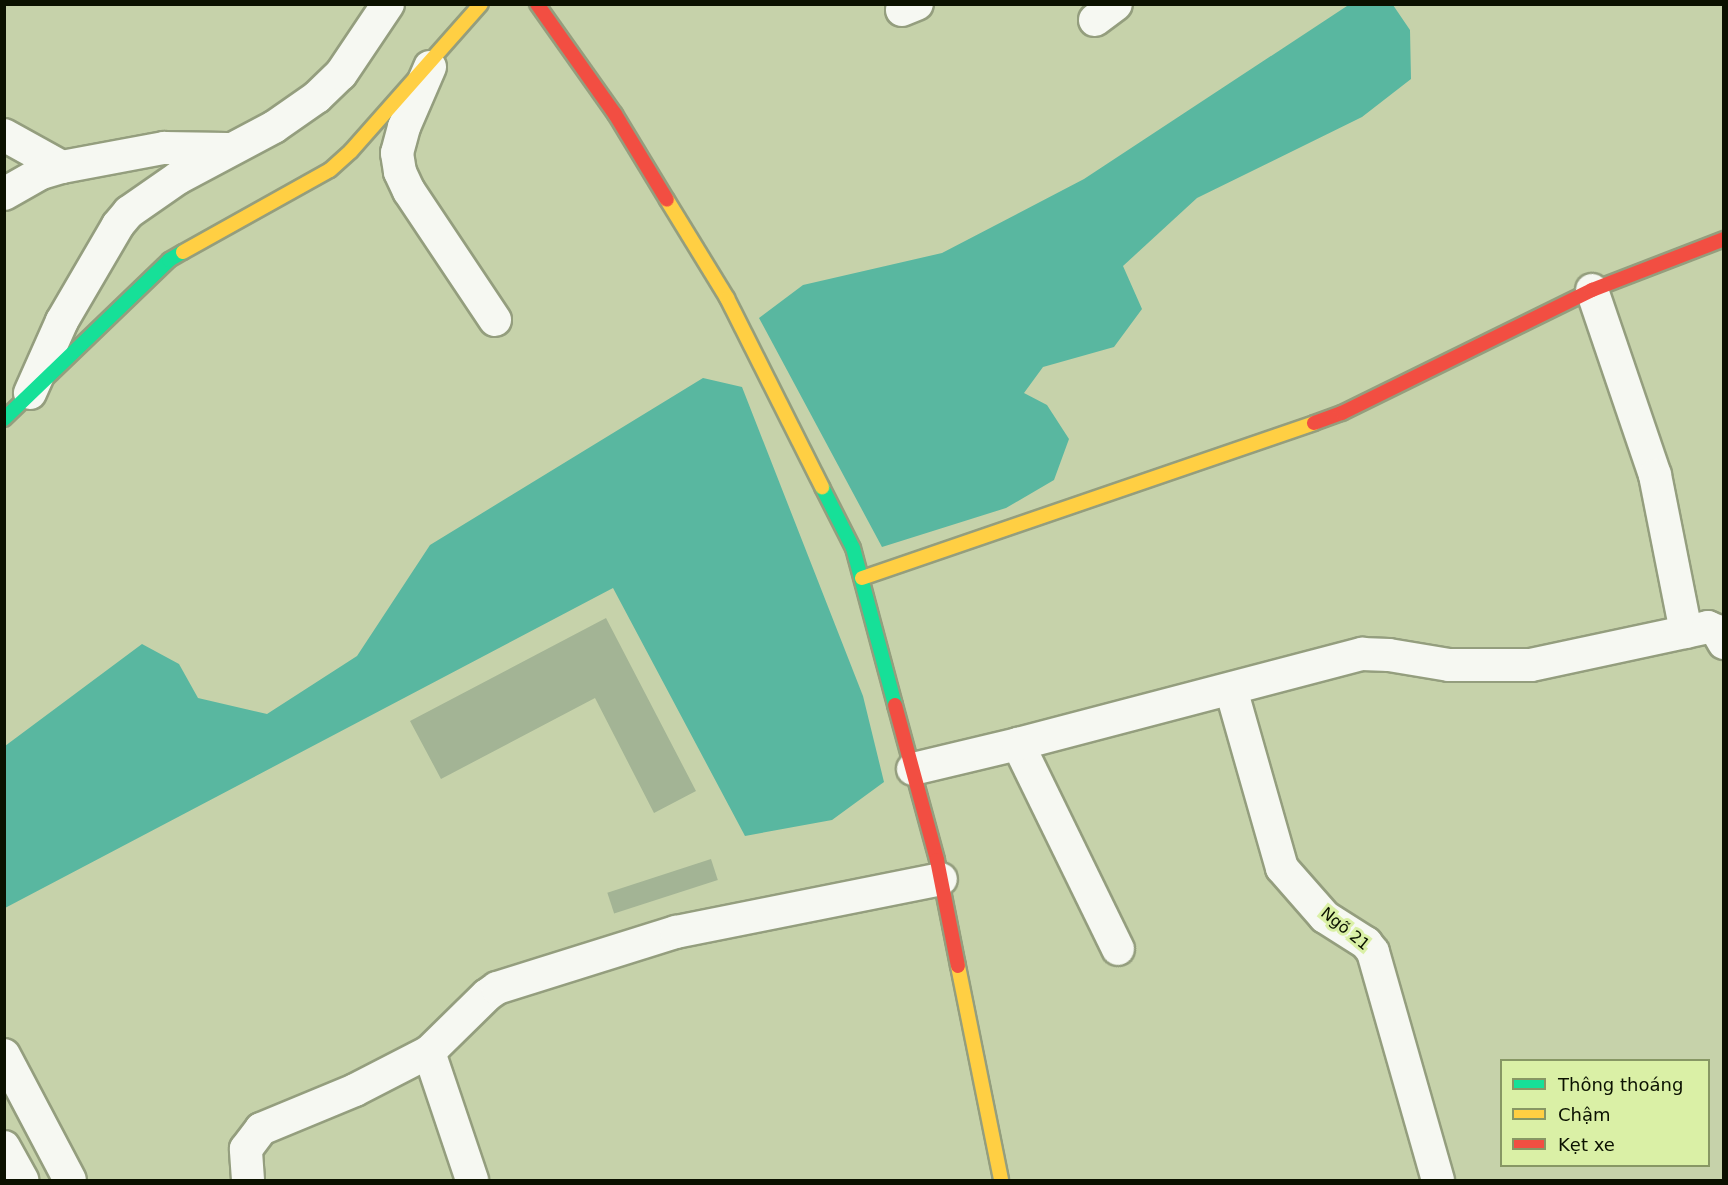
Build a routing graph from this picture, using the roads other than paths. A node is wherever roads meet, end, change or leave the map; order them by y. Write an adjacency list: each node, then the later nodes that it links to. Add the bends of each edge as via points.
1 (388, 4): 6 (street, via 341,74 317,97)
2 (481, 4): 4 (street)
3 (537, 4): 14 (street, via 615,114 727,298 854,548)
4 (434, 57): 11 (street, via 404,127 397,153 400,172); 12 (street, via 330,170 169,260)
5 (4, 135): 7 (street)
6 (231, 150): 7 (street, via 164,148); 12 (street, via 178,178 141,203 118,225 62,321)
7 (62, 167): 8 (street, via 41,173)
8 (4, 194)
9 (1724, 239): 10 (street)
10 (1592, 290): 14 (street, via 1342,413); 15 (street, via 1655,475)
11 (495, 320)
12 (29, 395): 13 (street)
13 (4, 419)
14 (861, 578): 19 (street)
15 (1686, 632): 16 (street, via 1713,627); 17 (street, via 1531,665 1449,665 1362,654)
16 (1724, 643)
17 (1231, 689): 18 (street); 30 (street, Ngõ 21, via 1282,868 1325,917 1366,943 1373,952)
18 (1018, 744): 19 (street); 21 (street)
19 (913, 769): 20 (street)
20 (941, 879): 22 (street, via 676,932 498,988); 29 (street)
21 (1118, 949)
22 (429, 1052): 27 (street, via 355,1090 261,1129 246,1149); 28 (street)
23 (4, 1055): 26 (street)
24 (4, 1147): 25 (street)
25 (22, 1180)
26 (70, 1180)
27 (248, 1180)
28 (471, 1180)
29 (1001, 1180)
30 (1438, 1180)

